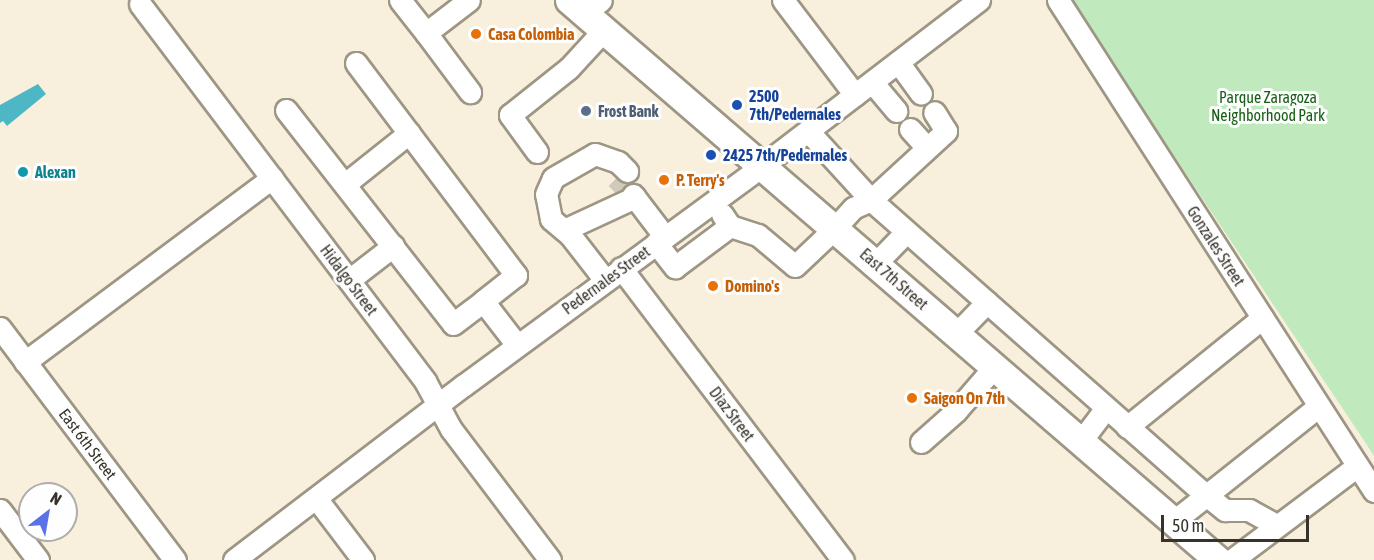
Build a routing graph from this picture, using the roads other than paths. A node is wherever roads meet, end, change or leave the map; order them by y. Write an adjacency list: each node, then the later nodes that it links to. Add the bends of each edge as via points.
1 (400, 0): 9 (street)
2 (468, 0): 9 (street)
3 (783, 0): 15 (street)
4 (979, 0): 10 (street, Pedernales Street)
5 (1058, 0): 41 (street, Gonzales Street)
6 (140, 4): 26 (street, Hidalgo Street)
7 (584, 4): 8 (main road, East 7th Street)
8 (604, 30): 23 (street, via 568,68 510,116); 24 (main road, East 7th Street)
9 (426, 33): 13 (street)
10 (898, 62): 12 (street, Pedernales Street); 14 (street)
11 (356, 63): 21 (street)
12 (872, 82): 15 (street, Pedernales Street); 17 (street)
13 (470, 92)
14 (921, 94)
15 (855, 95): 20 (street, Pedernales Street)
16 (286, 110): 27 (street)
17 (896, 111)
18 (934, 112): 22 (street, via 946,131)
19 (910, 129): 22 (street)
20 (808, 131): 24 (street, Pedernales Street); 28 (street)
21 (409, 133): 27 (street); 39 (street, via 516,275)
22 (927, 148): 28 (street)
23 (537, 152)
24 (763, 165): 29 (street, Pedernales Street); 32 (main road, East 7th Street)
25 (622, 175): 30 (street, via 618,162 595,154 553,178 546,194)
26 (272, 178): 38 (street, Hidalgo Street); 45 (street)
27 (345, 184): 35 (street)
28 (871, 200): 32 (street, via 853,208); 33 (street)
29 (713, 202): 31 (street); 34 (street, Pedernales Street)
30 (558, 224): 34 (street, via 634,195); 37 (street, Diaz Street)
31 (730, 226): 32 (street, via 758,235 795,266); 34 (street, via 675,267)
32 (835, 228): 36 (main road, East 7th Street)
33 (906, 231): 36 (street); 40 (street)
34 (660, 240): 37 (street, Pedernales Street)
35 (393, 246): 38 (street); 39 (street, via 453,324)
36 (876, 263): 43 (main road, East 7th Street)
37 (613, 274): 44 (street, Pedernales Street); 65 (street, Diaz Street)
38 (349, 280): 47 (street, Hidalgo Street, via 425,381)
39 (483, 301): 44 (street)
40 (987, 302): 43 (street); 49 (street)
41 (1262, 318): 48 (street, Gonzales Street); 50 (street)
42 (0, 330): 45 (street, East 6th Street)
43 (957, 333): 46 (main road, East 7th Street)
44 (517, 345): 47 (street, Pedernales Street)
45 (25, 362): 61 (street, East 6th Street)
46 (995, 366): 51 (main road, East 7th Street); 52 (street, via 956,411)
47 (436, 405): 56 (street, Pedernales Street); 64 (street, Hidalgo Street)
48 (1319, 406): 53 (street, Gonzales Street); 55 (street)
49 (1106, 408): 50 (street); 51 (street)
50 (1127, 427): 55 (street)
51 (1082, 441): 58 (main road, East 7th Street)
52 (921, 442)
53 (1357, 466): 54 (street, Gonzales Street); 59 (street)
54 (1374, 491)
55 (1205, 494): 58 (street); 59 (street, via 1226,510 1249,510)
56 (316, 498): 62 (street, Pedernales Street); 63 (street)
57 (0, 510): 60 (street)
58 (1174, 521): 66 (main road, East 7th Street)
59 (1276, 525): 67 (street)
60 (39, 560)
61 (175, 560)
62 (234, 560)
63 (363, 560)
64 (550, 560)
65 (843, 560)
66 (1218, 560)
67 (1232, 560)

